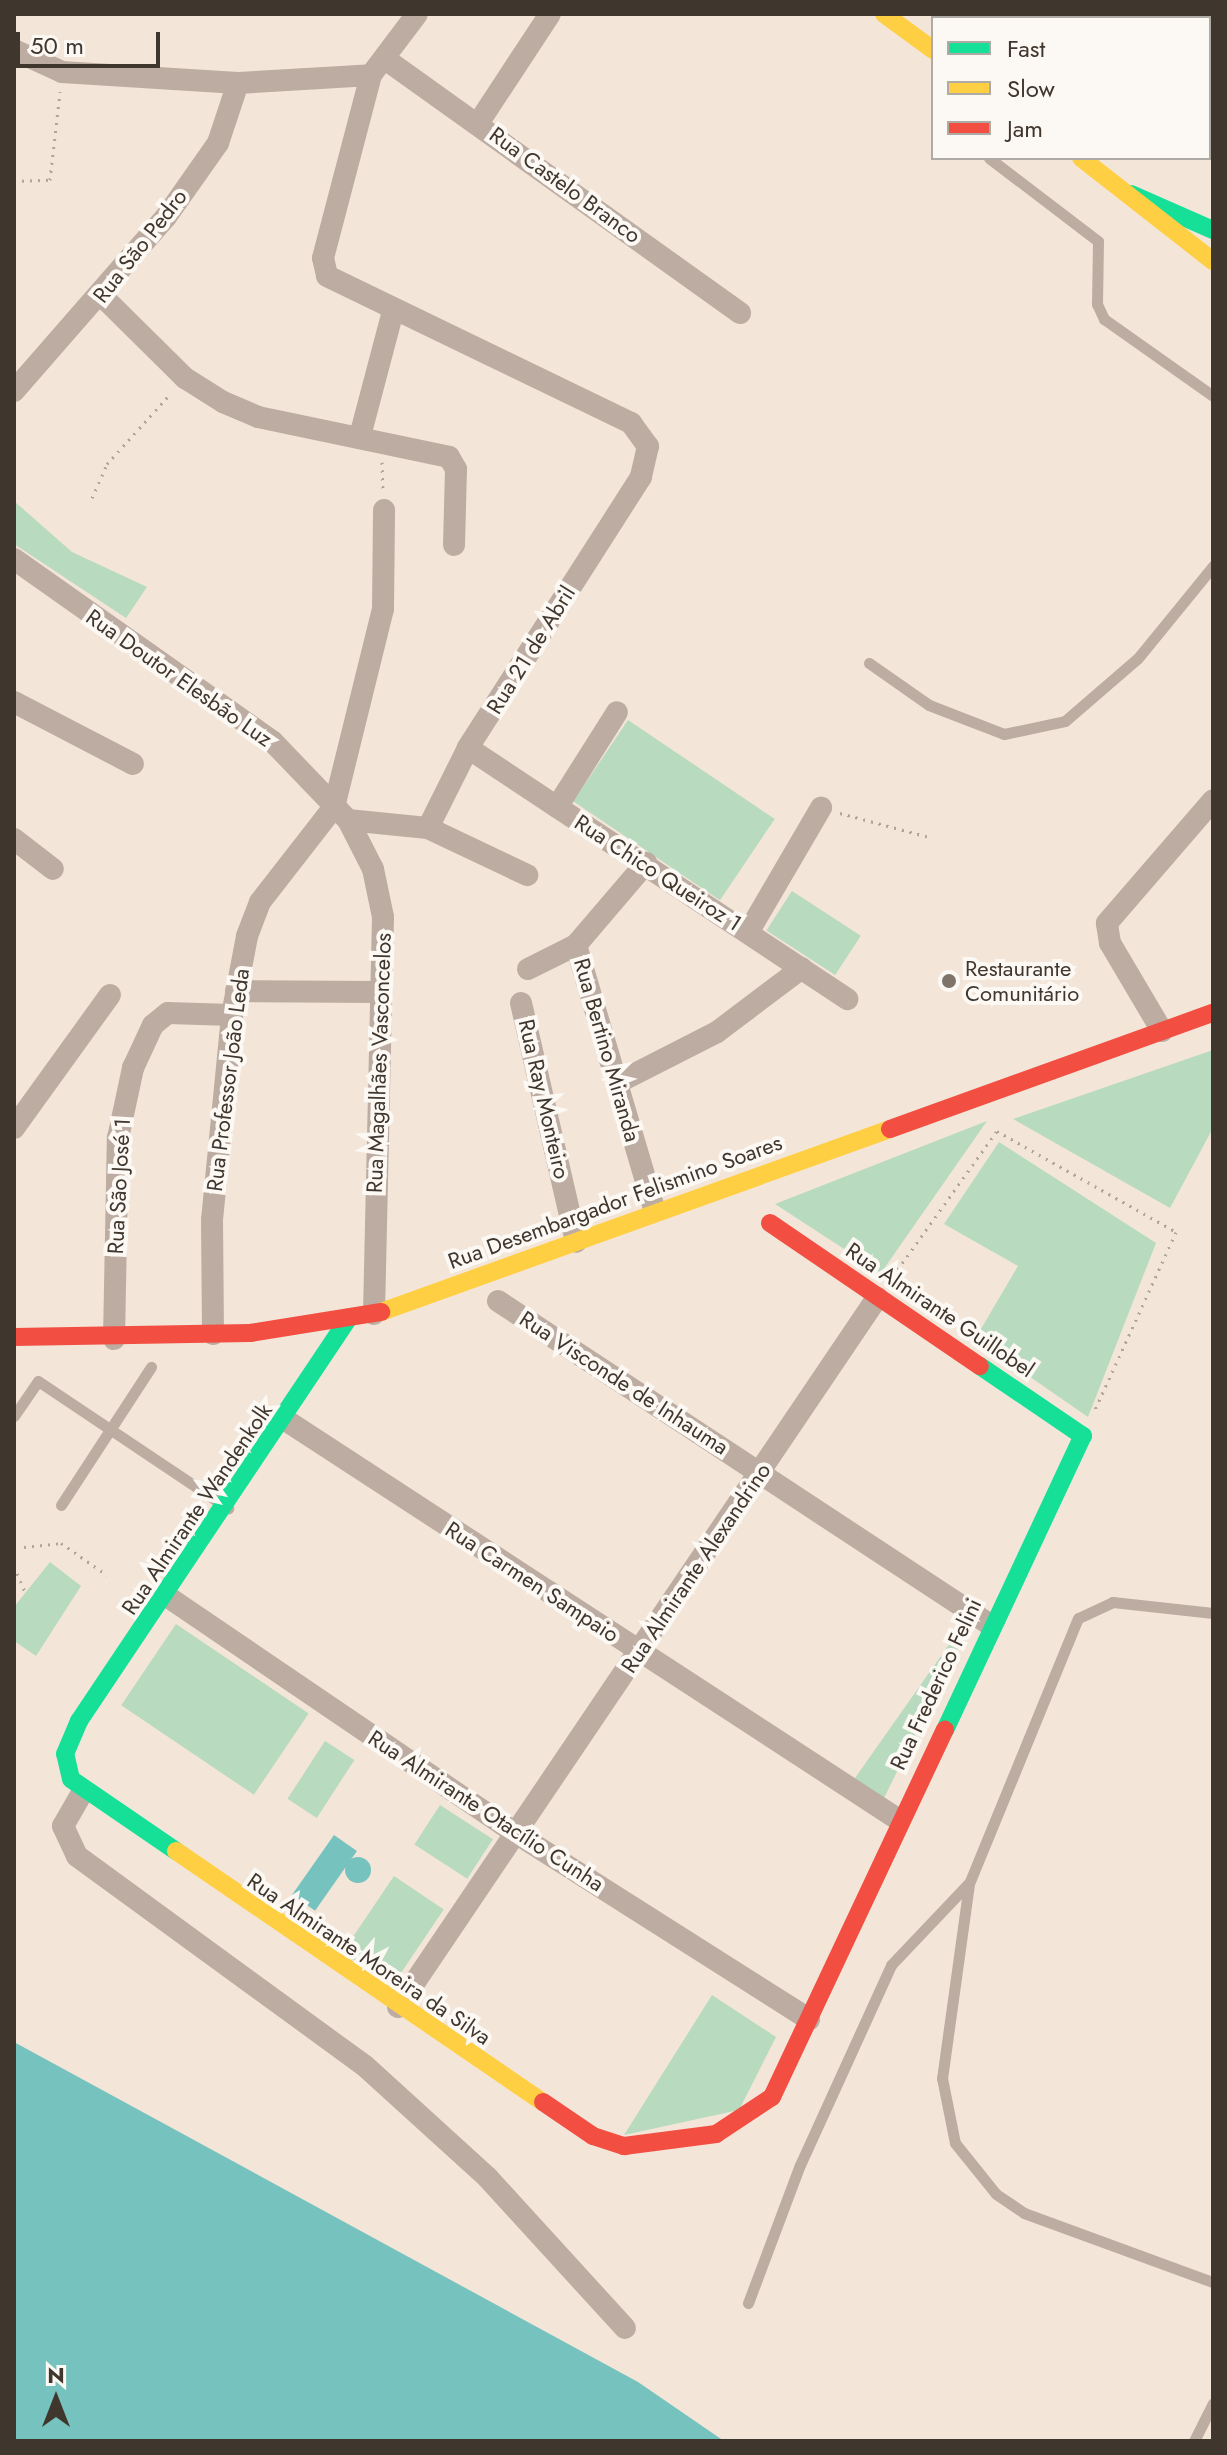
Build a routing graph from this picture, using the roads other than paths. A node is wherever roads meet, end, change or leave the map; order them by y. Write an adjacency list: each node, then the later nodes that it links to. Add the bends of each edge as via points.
1 (417, 14): 6 (street)
2 (550, 14): 8 (street)
3 (884, 14): 4 (street)
4 (931, 49)
5 (14, 50): 7 (street, via 62,72)
6 (380, 68): 7 (street); 8 (street, Rua Castelo Branco); 15 (street, via 323,269)
7 (238, 83): 14 (street, Rua São Pedro, via 213,152)
8 (479, 122): 16 (street, Rua Castelo Branco)
9 (992, 160): 18 (lane, via 1098,241 1097,304 1104,319)
10 (1084, 160): 11 (street)
11 (1129, 193): 12 (street); 13 (street)
12 (1213, 230)
13 (1213, 261)
14 (102, 296): 17 (street, Rua São Pedro); 19 (street, via 185,378 258,417)
15 (393, 311): 19 (street); 27 (street, Rua 21 de Abril, via 631,423 648,446 641,477)
16 (740, 313)
17 (14, 391)
18 (1213, 396)
19 (360, 436): 21 (street, via 381,445 436,452 454,462)
20 (384, 510): 32 (street, via 383,609)
21 (454, 545)
22 (14, 559): 32 (street, Rua Doutor Elesbão Luz, via 272,741)
23 (1213, 566): 24 (lane, via 1138,658 1065,721 1004,734 929,705)
24 (869, 663)
25 (14, 702): 28 (street)
26 (617, 712): 30 (street)
27 (468, 748): 30 (street, Rua Chico Queiroz 1); 33 (street, Rua 21 de Abril)
28 (133, 764)
29 (1213, 800): 49 (street, via 1115,907 1107,923 1110,943)
30 (557, 807): 35 (street, Rua Chico Queiroz 1)
31 (821, 808): 38 (street)
32 (341, 813): 33 (street); 42 (street, Rua Professor João Leda, via 260,902); 43 (street, Rua Magalhães Vasconcelos, via 373,869 383,917)
33 (428, 828): 37 (street)
34 (14, 839): 36 (street)
35 (646, 863): 38 (street, Rua Chico Queiroz 1); 39 (street, Rua Bertino Miranda)
36 (53, 869)
37 (527, 875)
38 (749, 931): 40 (street, Rua Chico Queiroz 1)
39 (576, 945): 41 (street); 50 (street, Rua Bertino Miranda)
40 (802, 968): 45 (street, Rua Chico Queiroz 1); 50 (street, via 717,1032)
41 (528, 969)
42 (236, 991): 43 (street); 48 (street, Rua Professor João Leda)
43 (378, 992): 57 (street, Rua Magalhães Vasconcelos)
44 (110, 995): 51 (street)
45 (847, 999)
46 (521, 1003): 54 (street, Rua Ray Monteiro)
47 (1213, 1013): 49 (street, Rua Desembargador Felismino Soares)
48 (232, 1015): 59 (street, Rua Professor João Leda, via 212,1220); 61 (street, Rua São José 1, via 168,1013 153,1025 133,1068 118,1138)
49 (1162, 1031): 52 (street, Rua Desembargador Felismino Soares)
50 (617, 1083): 52 (street, Rua Bertino Miranda)
51 (14, 1128)
52 (655, 1211): 54 (street, Rua Desembargador Felismino Soares)
53 (770, 1223): 55 (street, Rua Almirante Guillobel)
54 (576, 1242): 57 (street, Rua Desembargador Felismino Soares)
55 (877, 1298): 66 (street, Rua Almirante Guillobel); 67 (street, Rua Almirante Alexandrino)
56 (498, 1301): 67 (street, Rua Visconde de Inhauma)
57 (374, 1314): 58 (street, Rua Desembargador Felismino Soares)
58 (348, 1319): 59 (street, Rua Desembargador Felismino Soares); 64 (street, Rua Almirante Wandenkolk)
59 (213, 1334): 61 (street, Rua Desembargador Felismino Soares)
60 (14, 1337): 61 (street, Rua Desembargador Felismino Soares)
61 (114, 1339)
62 (151, 1367): 65 (lane)
63 (14, 1416): 65 (lane, via 38,1381)
64 (287, 1421): 69 (street, Rua Almirante Wandenkolk); 73 (street, Rua Carmen Sampaio)
65 (111, 1427): 68 (lane); 69 (lane)
66 (1083, 1436): 72 (street, Rua Frederico Felini)
67 (760, 1472): 72 (street, Rua Visconde de Inhauma); 73 (street, Rua Almirante Alexandrino)
68 (61, 1505)
69 (228, 1508): 70 (street, Rua Almirante Wandenkolk)
70 (168, 1597): 74 (street, Rua Almirante Wandenkolk, via 79,1721 65,1754); 76 (street, Rua Almirante Otacílio Cunha)
71 (1213, 1613): 77 (lane, via 1113,1602 1078,1618)
72 (989, 1624): 75 (street, Rua Frederico Felini)
73 (639, 1653): 75 (street, Rua Carmen Sampaio); 76 (street, Rua Almirante Alexandrino)
74 (82, 1793): 78 (street, Rua Almirante Moreira da Silva); 83 (street, via 63,1826 77,1856 365,2066 488,2178)
75 (899, 1820): 79 (street, Rua Frederico Felini)
76 (517, 1834): 78 (street, Rua Almirante Alexandrino); 79 (street, Rua Almirante Otacílio Cunha)
77 (969, 1884): 81 (lane, via 942,2078 945,2114 972,2171 1024,2213); 82 (lane, via 891,1965 800,2165)
78 (398, 2007): 80 (street, Rua Almirante Moreira da Silva, via 593,2136 624,2146)
79 (809, 2019): 80 (street, Rua Frederico Felini, via 772,2097)
80 (716, 2134)
81 (1213, 2282)
82 (748, 2303)
83 (625, 2328)
84 (1213, 2403): 85 (lane)
85 (1194, 2441)

